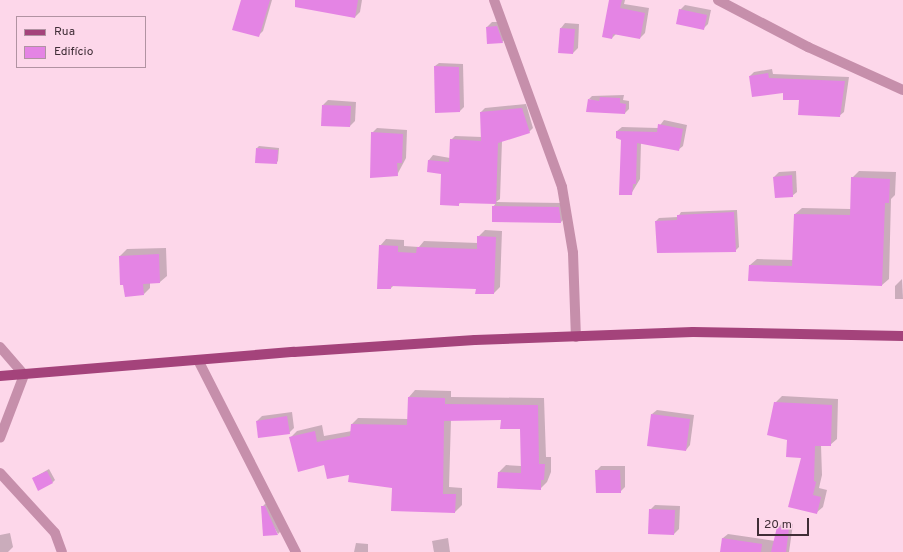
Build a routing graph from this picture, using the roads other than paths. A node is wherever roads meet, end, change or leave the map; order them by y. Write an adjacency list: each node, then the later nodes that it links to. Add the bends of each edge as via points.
1 (494, 0): 5 (street, via 562,187 573,253)
2 (718, 0): 3 (street)
3 (903, 90)
4 (903, 336): 5 (main road, via 693,332)
5 (576, 337): 7 (main road, via 413,343)
6 (0, 347): 8 (street)
7 (198, 360): 8 (main road); 13 (street)
8 (24, 375): 9 (main road); 10 (street)
9 (0, 376)
10 (0, 438)
11 (0, 473): 12 (street, via 55,533)
12 (62, 552)
13 (296, 552)

